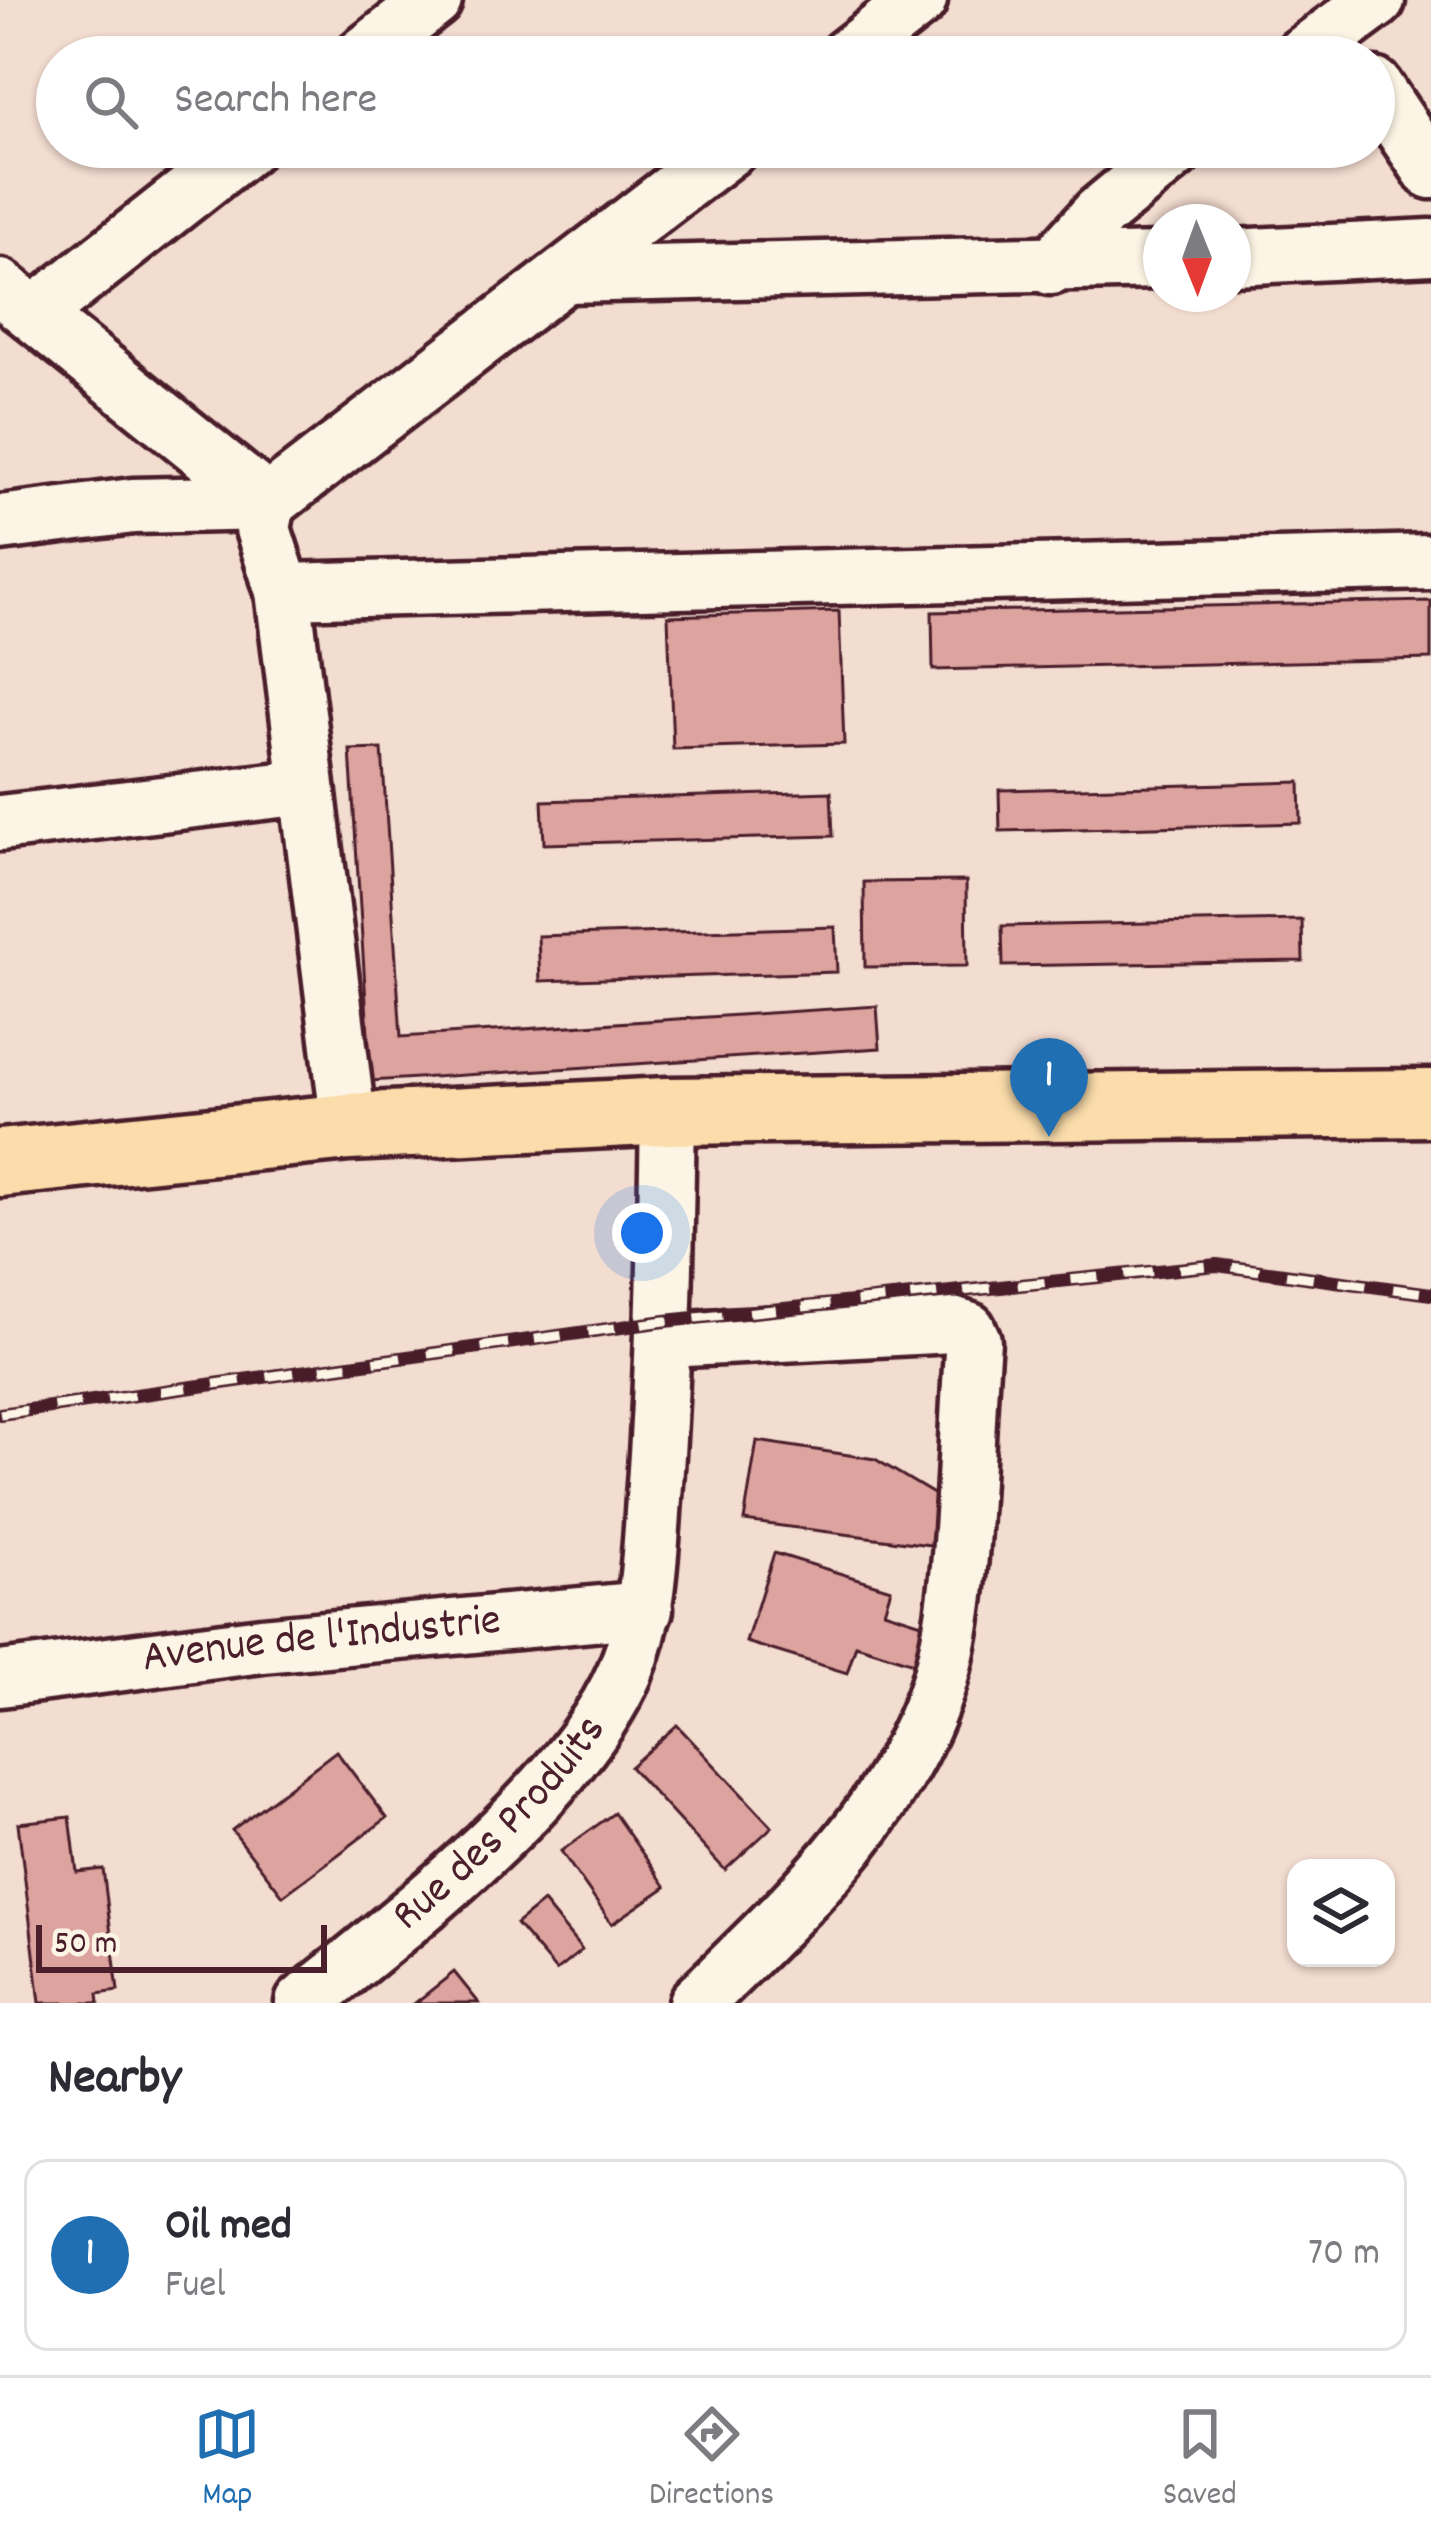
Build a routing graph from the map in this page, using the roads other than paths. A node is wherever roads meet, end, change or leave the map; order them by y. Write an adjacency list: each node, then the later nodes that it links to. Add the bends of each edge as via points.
1 (434, 0): 3 (street)
2 (920, 0): 4 (street)
3 (388, 36)
4 (873, 36)
5 (1395, 117): 9 (street)
6 (216, 168): 15 (street)
7 (704, 168): 14 (street)
8 (1155, 168): 13 (street)
9 (1431, 171)
10 (1431, 247): 11 (street)
11 (1251, 256)
12 (1143, 262): 13 (street)
13 (1052, 267): 14 (street)
14 (568, 275): 16 (street)
15 (17, 301): 16 (street)
16 (268, 502): 17 (street, via 133,506); 19 (street, via 263,529)
17 (0, 524)
18 (1431, 562): 19 (street)
19 (283, 591): 20 (street)
20 (306, 787): 21 (street); 24 (street)
21 (0, 823)
22 (1431, 1103): 23 (highway)
23 (668, 1111): 24 (highway); 26 (street, Rue des Produits)
24 (349, 1127): 25 (highway)
25 (0, 1163)
26 (666, 1340): 27 (street, Rue des Produits); 30 (street, via 952,1325 973,1341 950,1618 940,1677 914,1742 865,1825)
27 (645, 1609): 28 (street, Avenue de l'Industrie); 29 (street, Rue des Produits, via 625,1672 596,1725 516,1818)
28 (0, 1679)
29 (303, 2003)
30 (696, 2003)

